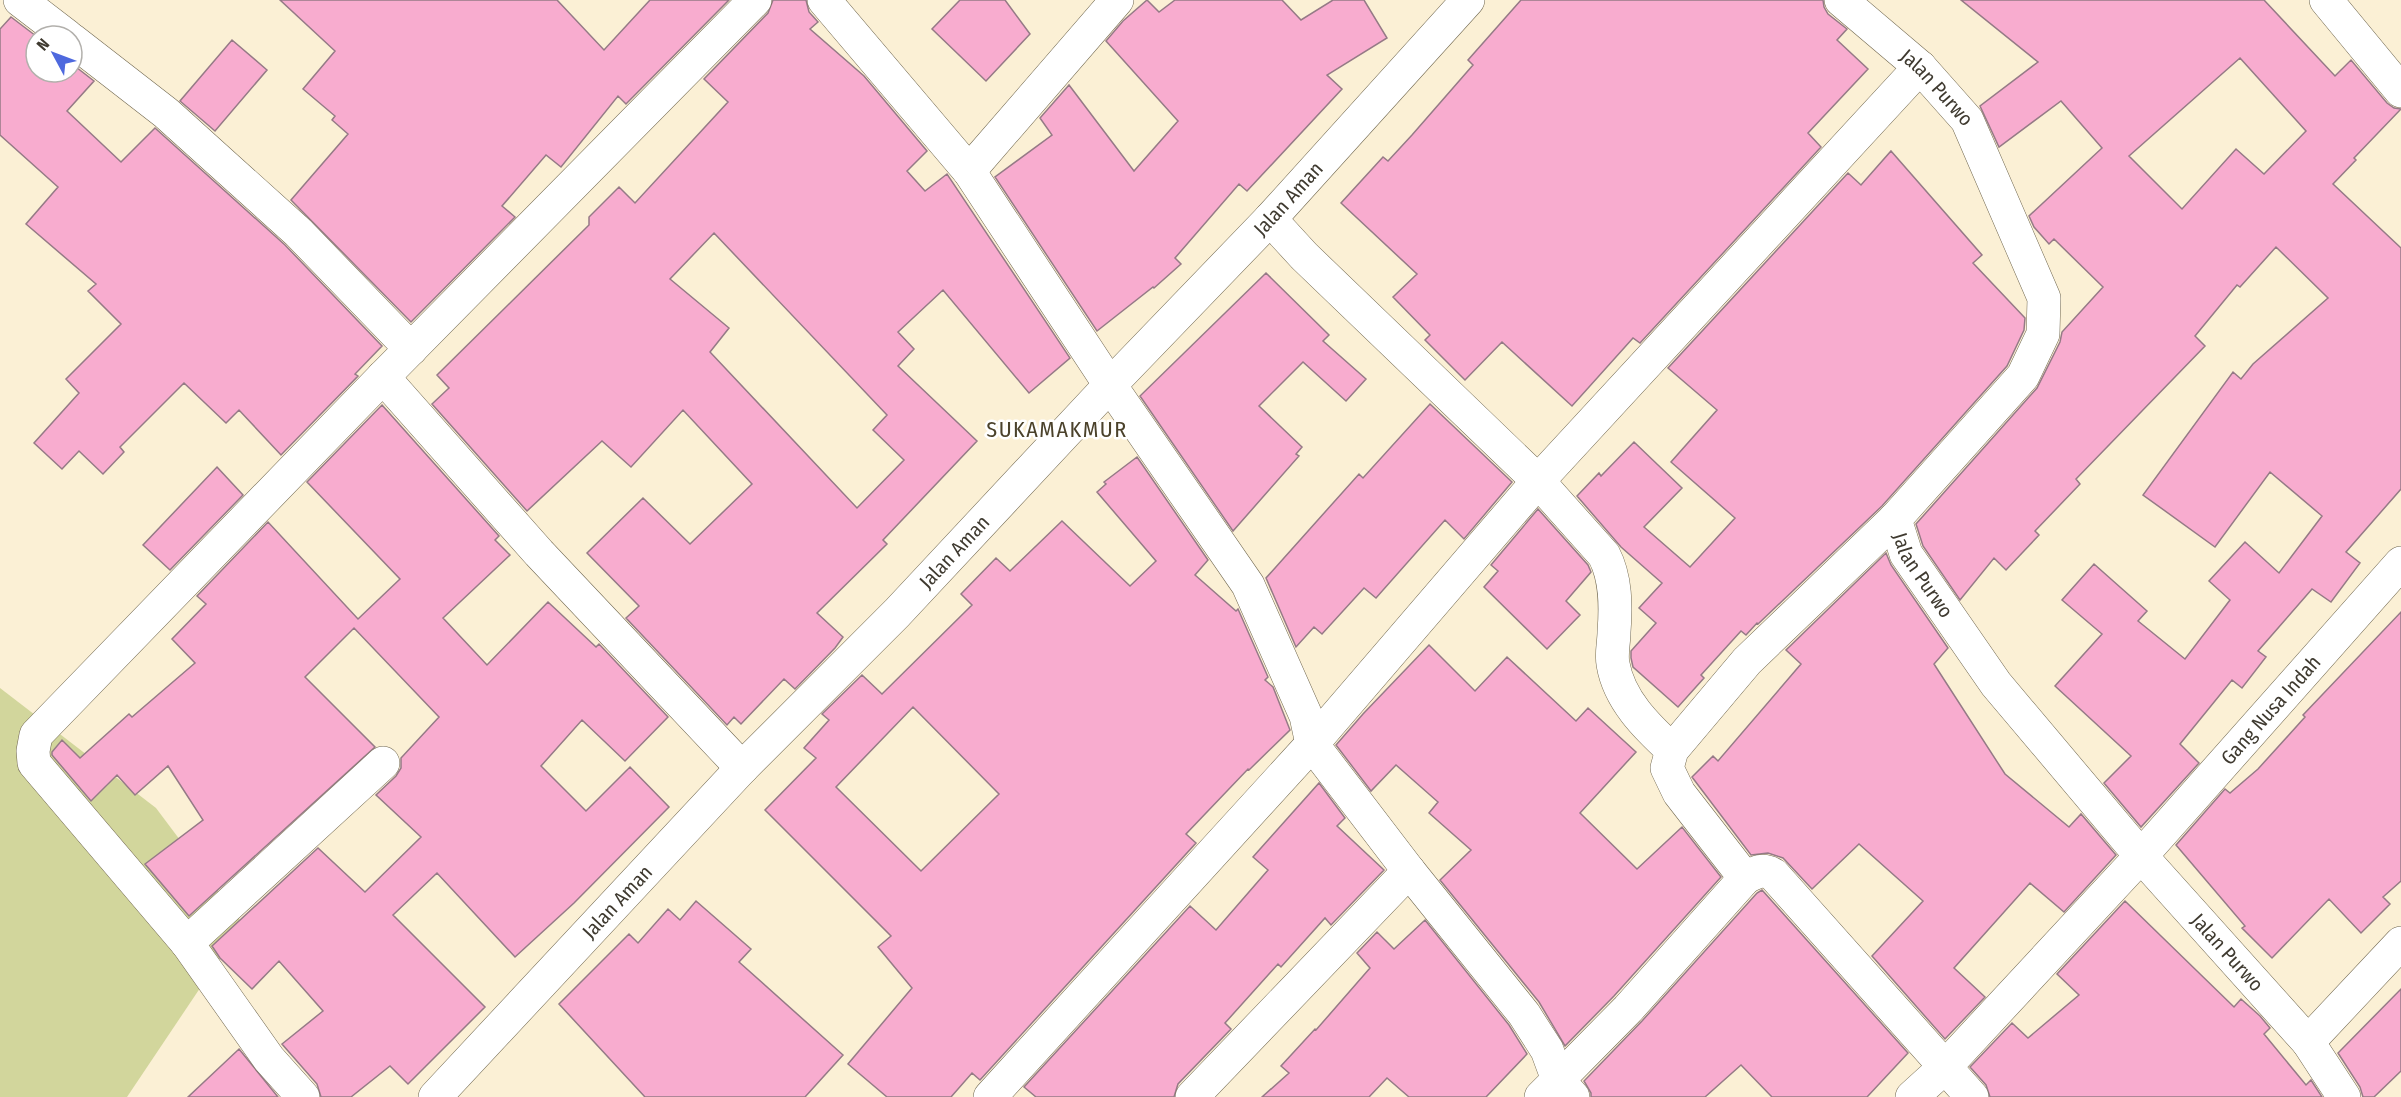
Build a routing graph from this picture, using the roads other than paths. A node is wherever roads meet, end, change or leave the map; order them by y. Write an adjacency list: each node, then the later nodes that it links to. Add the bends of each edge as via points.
1 (20, 0): 8 (street)
2 (755, 0): 14 (street)
3 (824, 0): 12 (street)
4 (1117, 0): 12 (street)
5 (1468, 0): 13 (street, Jalan Aman)
6 (1841, 0): 10 (street, Jalan Purwo)
7 (2326, 0): 11 (street)
8 (51, 24)
9 (84, 49): 14 (street, via 166,113 289,224)
10 (1920, 67): 17 (street); 18 (street, Jalan Purwo, via 1967,120 2044,298 2043,334 2023,376)
11 (2401, 91)
12 (969, 171): 16 (street)
13 (1270, 219): 16 (street, Jalan Aman); 17 (street)
14 (411, 348): 15 (street)
15 (383, 377): 23 (street, via 539,553); 27 (street, via 36,735 34,763)
16 (1110, 385): 20 (street, via 1248,585 1306,716); 23 (street, Jalan Aman, via 897,613)
17 (1539, 481): 20 (street); 21 (street, via 1599,548 1610,566 1614,592 1612,662 1618,686 1645,725)
18 (1895, 519): 21 (street, via 1747,661); 24 (street, Jalan Purwo, via 1906,554 1996,684)
19 (2401, 563): 24 (street, Gang Nusa Indah)
20 (1312, 744): 25 (street); 34 (street)
21 (1672, 750): 26 (street, via 1667,768 1679,793)
22 (383, 763): 27 (street)
23 (742, 768): 33 (street, Jalan Aman)
24 (2141, 856): 29 (street, Jalan Purwo); 30 (street, Gang Nusa Indah)
25 (1409, 871): 31 (street, via 1524,1014 1547,1050); 35 (street)
26 (1745, 878): 30 (street, via 1758,870 1774,875); 31 (street)
27 (187, 943): 32 (street, via 269,1059)
28 (2401, 943): 29 (street)
29 (2308, 1042): 38 (street, Jalan Purwo)
30 (1945, 1067): 36 (street, Gang Nusa Indah); 37 (street)
31 (1557, 1091)
32 (303, 1097)
33 (435, 1097)
34 (990, 1097)
35 (1192, 1097)
36 (1912, 1097)
37 (1972, 1097)
38 (2344, 1097)

